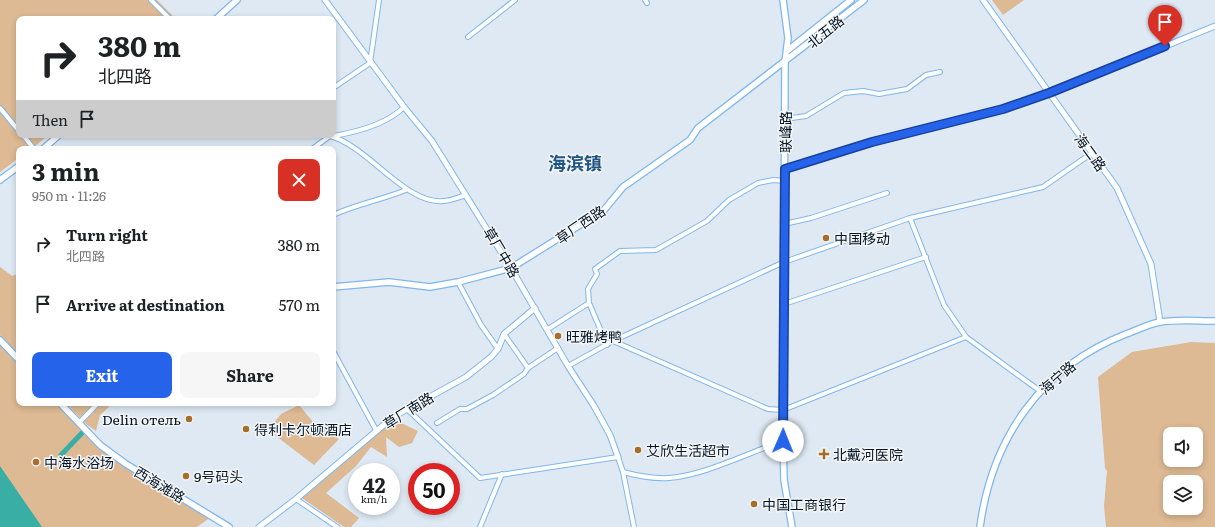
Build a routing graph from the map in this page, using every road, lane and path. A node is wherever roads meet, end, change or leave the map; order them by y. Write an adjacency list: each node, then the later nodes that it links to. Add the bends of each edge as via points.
1 (151, 0): 10 (street)
2 (237, 0): 11 (main road)
3 (325, 0): 16 (street, 草厂中路)
4 (379, 0): 16 (street)
5 (514, 0): 13 (street)
6 (783, 0): 14 (main road, 联峰路, via 788,38)
7 (851, 0): 14 (main road, 北五路)
8 (864, 0): 15 (main road, 北五路)
9 (984, 0): 19 (street, 海二路)
10 (167, 16)
11 (219, 16)
12 (1215, 26): 19 (street)
13 (468, 38)
14 (787, 51): 15 (main road, 联峰路)
15 (785, 62): 22 (main road, 联峰路); 45 (main road, 草厂西路, via 698,128 690,140 624,186 604,210)
16 (370, 63): 18 (street); 20 (street, 草厂中路)
17 (940, 72): 22 (street, via 926,75 907,89 879,94 863,91 844,93 806,116)
18 (336, 86)
19 (1049, 93): 32 (street, 海二路); 34 (street, via 1003,109 872,142)
20 (404, 107): 24 (street, via 395,116 370,127); 39 (street, 草厂中路, via 432,140)
21 (0, 108): 23 (street)
22 (785, 119): 34 (main road, 联峰路)
23 (16, 127)
24 (336, 135)
25 (25, 138): 29 (street)
26 (56, 138): 30 (main road)
27 (327, 138): 31 (street)
28 (336, 138): 37 (street, via 342,139 378,165)
29 (32, 146)
30 (46, 146)
31 (316, 146)
32 (1092, 153): 41 (street, via 1043,187); 52 (street, 海二路, via 1117,188 1151,264)
33 (16, 168): 35 (main road)
34 (785, 169): 36 (main road, 联峰路)
35 (0, 180)
36 (785, 181): 42 (main road, 联峰路); 48 (street, via 758,183 729,200 707,221 656,250 620,251 595,269 597,274 588,289)
37 (406, 190): 39 (street, via 442,202); 40 (street, via 389,197 364,202)
38 (887, 193): 42 (street, via 811,218)
39 (466, 195): 45 (street, 草厂中路)
40 (336, 214)
41 (910, 218): 43 (street); 44 (street)
42 (784, 224): 44 (main road, 联峰路)
43 (926, 256): 49 (street); 55 (street, via 944,305)
44 (784, 262): 49 (main road, 联峰路); 57 (street)
45 (511, 268): 46 (main road, 草厂西路); 50 (street, 草厂中路)
46 (458, 282): 47 (main road, 草厂西路, via 430,287 389,282); 60 (street, via 481,325)
47 (336, 287)
48 (589, 303): 53 (street); 58 (street)
49 (784, 304): 69 (main road, 联峰路)
50 (535, 308): 53 (street, 草厂中路); 54 (street, 草厂南路)
51 (1215, 321): 52 (main road, 海宁路)
52 (1160, 322): 65 (main road, 海宁路, via 1103,344 1069,364)
53 (548, 329): 59 (street, 草厂中路)
54 (504, 334): 60 (street, 草厂南路); 64 (street)
55 (966, 337): 65 (street); 69 (street)
56 (0, 340): 61 (main road)
57 (613, 341): 58 (street); 69 (street, via 768,409)
58 (607, 345): 63 (street)
59 (558, 348): 63 (street, 草厂中路); 64 (street)
60 (498, 349): 68 (street, 草厂南路, via 466,376)
61 (16, 357)
62 (336, 357): 72 (street)
63 (568, 366): 74 (street, 草厂中路, via 607,429)
64 (528, 368): 70 (street, via 524,374 493,395)
65 (1040, 391): 84 (main road, 海宁路, via 1006,439 983,504)
66 (63, 406): 71 (main road, 西海滩路)
67 (95, 406): 71 (street)
68 (407, 409): 72 (street, 草厂南路); 76 (street, via 480,478)
69 (783, 410): 73 (main road, 联峰路)
70 (437, 422)
71 (78, 423): 78 (main road, 西海滩路, via 100,445 126,464)
72 (376, 430): 77 (street, 草厂南路)
73 (783, 441): 75 (street, via 705,470 669,478 644,477); 83 (main road, 联峰路, via 784,480)
74 (618, 457): 75 (street, 草厂中路); 76 (street)
75 (623, 472): 82 (street, 草厂中路)
76 (502, 474): 81 (street)
77 (296, 499): 79 (street, 草厂南路); 80 (street)
78 (229, 527)
79 (259, 527)
80 (337, 527)
81 (480, 527)
82 (634, 527)
83 (792, 527)
84 (980, 527)

